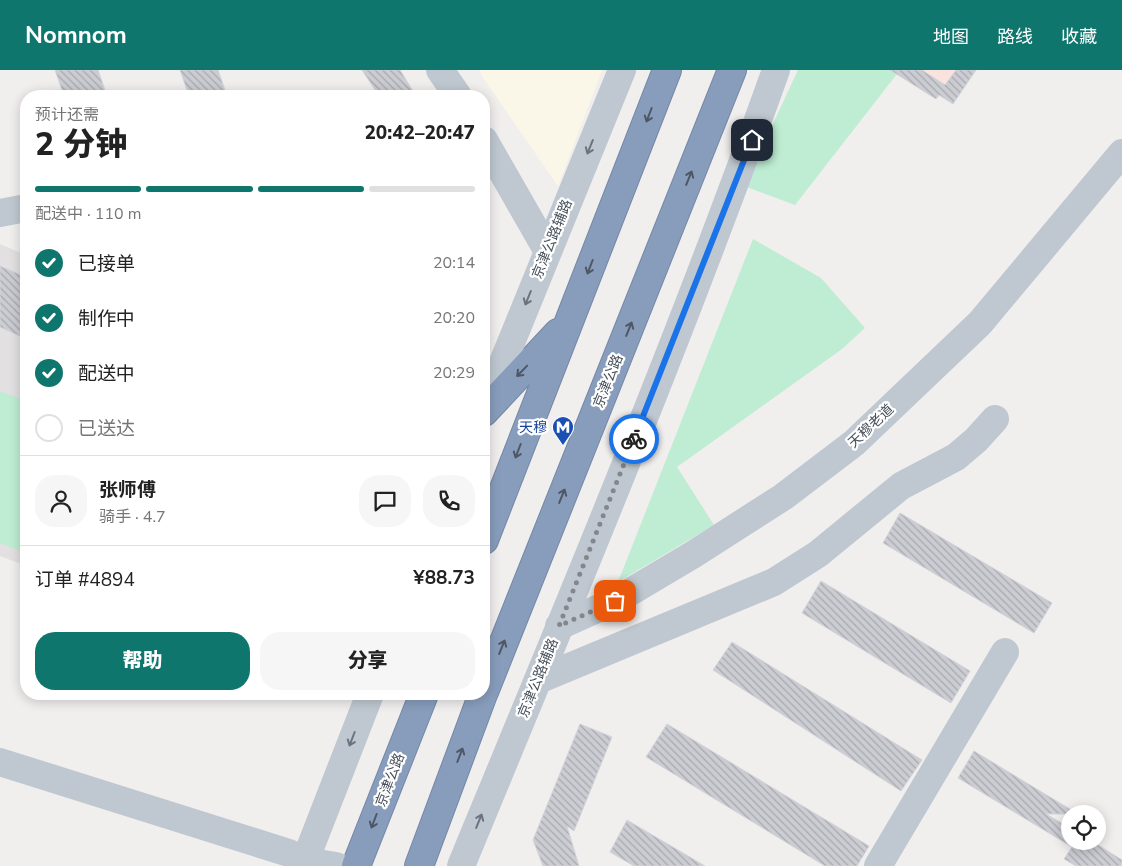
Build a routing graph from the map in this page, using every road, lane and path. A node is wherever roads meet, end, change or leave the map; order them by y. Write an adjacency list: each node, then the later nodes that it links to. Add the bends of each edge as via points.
1 (440, 70): 7 (street)
2 (622, 70): 13 (street, 京津公路辅路, one-way to 13)
3 (667, 70): 14 (highway, one-way to 14)
4 (732, 70): 21 (highway, 京津公路, one-way to 4)
5 (766, 70): 8 (street)
6 (776, 70): 8 (street, 京津公路辅路)
7 (454, 90)
8 (752, 140): 19 (street, 京津公路辅路)
9 (490, 150): 13 (street)
10 (1122, 153): 19 (street, 天穆老道, via 980,323 854,444 784,497 694,554 615,601)
11 (20, 209): 12 (street)
12 (0, 213)
13 (547, 250): 15 (street, 京津公路辅路, one-way to 15)
14 (568, 323): 16 (highway, one-way to 16); 18 (highway, one-way to 18)
15 (490, 395)
16 (490, 404)
17 (995, 419): 22 (street, via 956,457 901,486 818,554 774,582)
18 (490, 524)
19 (559, 626): 22 (street, 京津公路辅路)
20 (1005, 652): 32 (street)
21 (490, 675)
22 (538, 680): 31 (street, 京津公路辅路, one-way to 22)
23 (368, 700): 27 (street, one-way to 27)
24 (422, 700): 29 (highway, 京津公路, one-way to 29)
25 (480, 700): 30 (highway, 京津公路, one-way to 25)
26 (0, 762): 27 (street, via 289,853)
27 (306, 864): 28 (street)
28 (336, 866)
29 (356, 866)
30 (419, 866)
31 (461, 866)
32 (878, 866)

